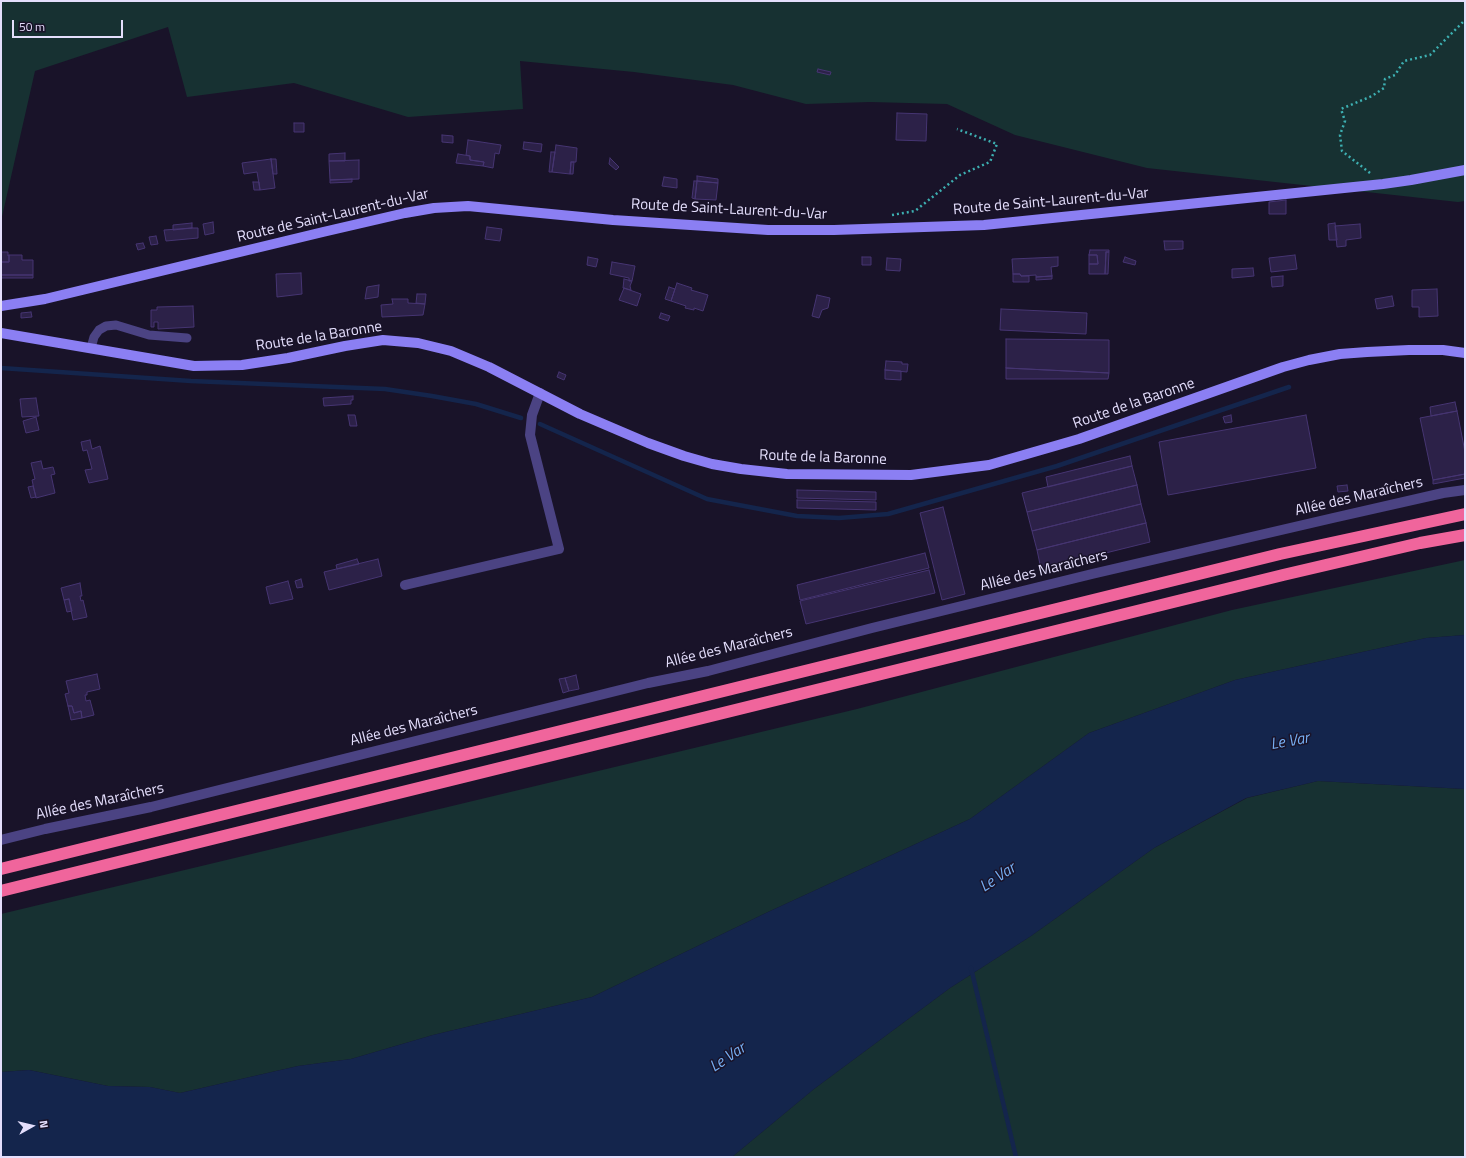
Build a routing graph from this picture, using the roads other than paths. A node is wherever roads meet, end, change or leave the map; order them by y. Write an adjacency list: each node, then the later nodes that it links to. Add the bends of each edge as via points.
1 (1465, 170): 2 (main road, Route de Saint-Laurent-du-Var, via 1382,184 984,225 761,230 613,220 468,206 434,208 45,299)
2 (1, 306)
3 (1, 333): 5 (main road, Route de la Baronne)
4 (187, 338): 5 (lane, via 149,335 116,325 106,326 94,337)
5 (91, 348): 7 (main road, Route de la Baronne, via 187,365 223,366 288,358 383,340 418,343 451,351)
6 (1465, 353): 7 (main road, Route de la Baronne, via 1409,350 1340,354 1308,360 1079,439 1028,454 990,465 911,475 786,474 712,464 648,443 580,414)
7 (540, 393): 11 (street, via 532,415 530,435 559,549)
8 (1465, 490): 12 (street, Allée des Maraîchers, via 1340,516 1100,572 151,807)
9 (1465, 514): 13 (highway, via 1280,554)
10 (1465, 535): 14 (highway, via 1283,575)
11 (405, 585)
12 (1, 840)
13 (1, 869)
14 (1, 891)

